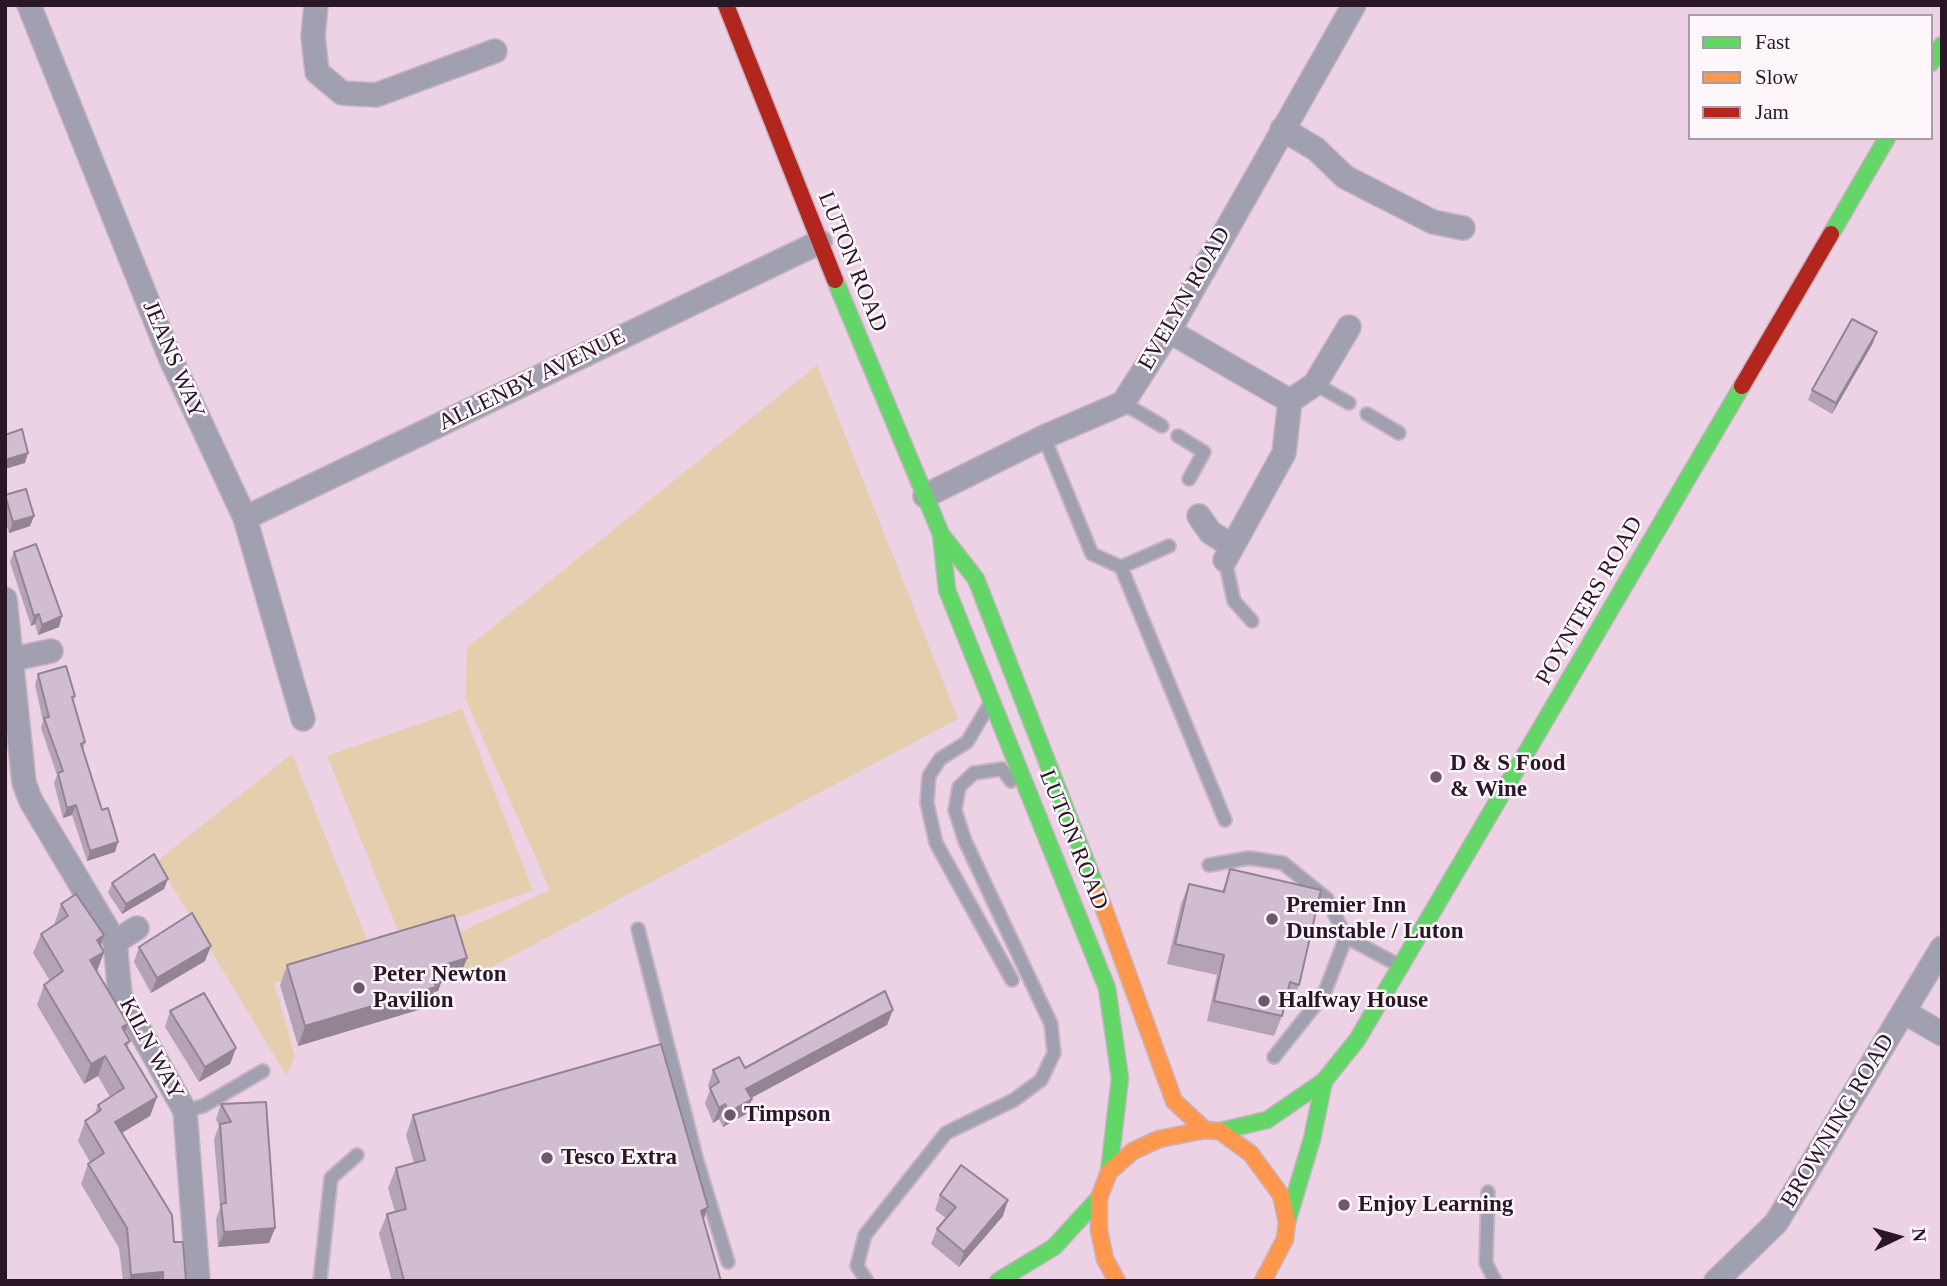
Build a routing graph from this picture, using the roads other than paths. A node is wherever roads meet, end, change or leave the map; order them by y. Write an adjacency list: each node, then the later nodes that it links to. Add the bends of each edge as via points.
1 (29, 5): 24 (street, JEANS WAY, via 170,357)
2 (316, 5): 5 (street, via 317,72 342,93 376,95)
3 (726, 5): 9 (main road, LUTON ROAD)
4 (1354, 5): 6 (street, EVELYN ROAD)
5 (495, 51)
6 (1282, 129): 8 (street, via 1316,149 1345,177 1433,222); 11 (street, EVELYN ROAD)
7 (1887, 140): 43 (main road, POYNTERS ROAD)
8 (1463, 228)
9 (820, 242): 22 (main road, LUTON ROAD); 24 (street, ALLENBY AVENUE)
10 (1349, 327): 12 (street)
11 (1169, 331): 13 (street); 14 (street, EVELYN ROAD)
12 (1315, 384): 13 (street); 15 (lane)
13 (1290, 401): 27 (street, via 1284,453)
14 (1123, 403): 17 (lane); 20 (street)
15 (1349, 403)
16 (1367, 414): 18 (lane)
17 (1162, 426)
18 (1399, 433)
19 (1178, 436): 21 (lane, via 1204,452)
20 (1044, 437): 22 (street); 28 (lane, via 1092,554)
21 (1189, 480)
22 (925, 496): 25 (main road, LUTON ROAD)
23 (1199, 516): 27 (street)
24 (245, 518): 34 (street, JEANS WAY)
25 (941, 534): 33 (main road, LUTON ROAD, via 947,590); 51 (main road, LUTON ROAD, via 979,587 1126,963 1174,1101)
26 (1169, 546): 28 (lane)
27 (1228, 553): 30 (lane, via 1234,601)
28 (1121, 567): 35 (lane)
29 (5, 599): 32 (street, KILN WAY)
30 (1252, 621)
31 (51, 651): 32 (street)
32 (13, 659): 41 (street, KILN WAY, via 24,783)
33 (992, 700): 36 (main road, LUTON ROAD); 44 (lane, via 967,742 940,759 929,776 927,803 936,842)
34 (303, 719)
35 (1225, 820)
36 (1048, 832): 53 (main road, LUTON ROAD, via 1107,988 1120,1078); 62 (lane, via 1002,769 974,773 959,787 955,810 965,841 1051,1024 1054,1054 1041,1080 1014,1100 946,1133 865,1235 857,1266)
37 (1209, 865): 40 (lane, via 1249,859 1283,863 1327,898)
38 (137, 928): 41 (street)
39 (638, 929): 58 (lane, via 697,1161)
40 (1346, 937): 43 (lane); 47 (lane, via 1324,994)
41 (115, 942): 50 (street, KILN WAY, via 120,995)
42 (1942, 948): 45 (street, BROWNING ROAD)
43 (1402, 968): 49 (main road, POYNTERS ROAD, via 1357,1040)
44 (1012, 980)
45 (1904, 1012): 46 (street); 67 (street, BROWNING ROAD, via 1776,1223)
46 (1942, 1034)
47 (1274, 1057)
48 (262, 1071): 50 (lane, via 203,1106)
49 (1324, 1081): 51 (main road, POYNTERS ROAD, via 1267,1120); 56 (main road, POYNTERS ROAD)
50 (185, 1111): 60 (street, KILN WAY)
51 (1213, 1130): 53 (main road, POYNTERS ROAD, via 1159,1139 1133,1151); 56 (main road, LUTON ROAD, via 1251,1154 1268,1175 1281,1195)
52 (357, 1155): 61 (lane, via 331,1178)
53 (1109, 1172): 55 (main road)
54 (1488, 1192): 66 (lane, via 1486,1263)
55 (1099, 1198): 63 (main road, via 1054,1247); 64 (main road, via 1098,1230 1105,1259)
56 (1287, 1222): 57 (main road)
57 (1285, 1239): 59 (main road); 65 (main road)
58 (728, 1262)
59 (1289, 1267)
60 (198, 1281)
61 (320, 1281)
62 (867, 1281)
63 (998, 1281)
64 (1118, 1281)
65 (1264, 1281)
66 (1495, 1281)
67 (1716, 1281)

